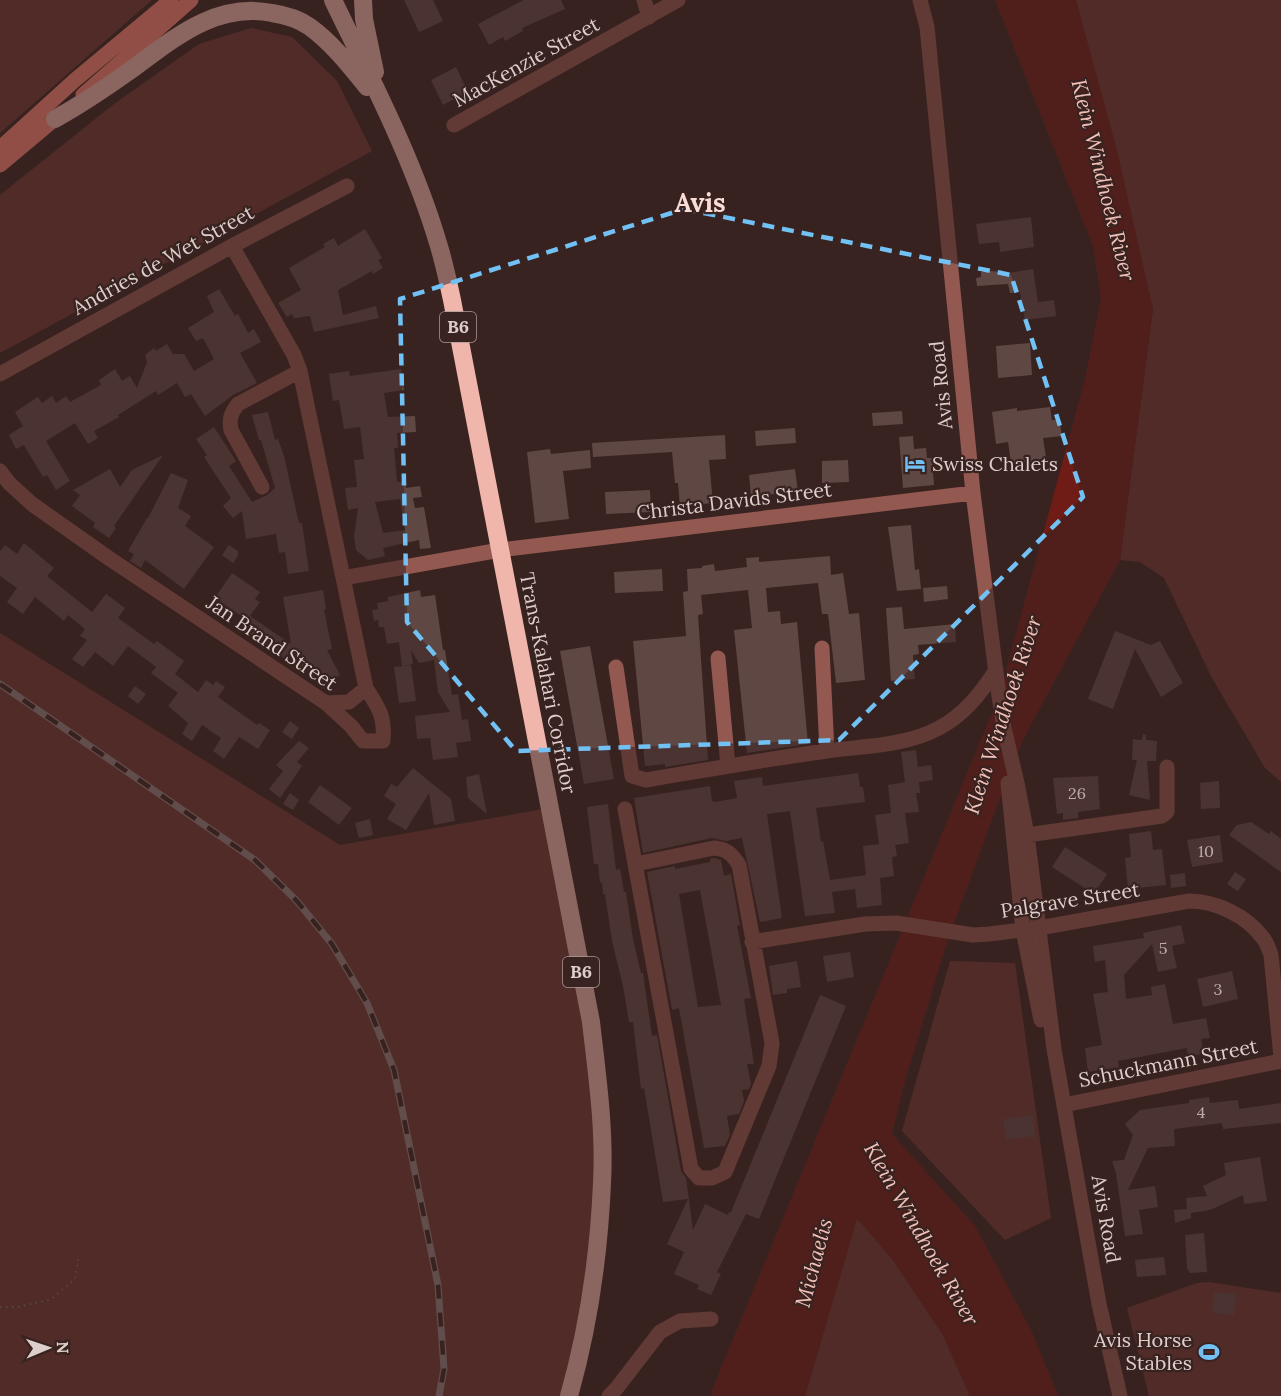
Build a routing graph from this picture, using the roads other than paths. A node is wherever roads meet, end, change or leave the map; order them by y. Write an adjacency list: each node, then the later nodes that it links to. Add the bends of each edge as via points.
1 (171, 0): 12 (main road)
2 (191, 0): 10 (main road)
3 (333, 0): 9 (highway, Trans-Kalahari Corridor / B6)
4 (363, 0): 9 (highway, B6, via 372,58)
5 (644, 0): 8 (street)
6 (678, 0): 8 (street, MacKenzie Street)
7 (920, 0): 20 (street, Avis Road, via 927,27)
8 (649, 17): 11 (street, MacKenzie Street)
9 (387, 112): 10 (highway, via 335,49 309,27 285,15 238,11 192,26 93,97); 21 (highway, Trans-Kalahari Corridor / B6, via 438,242)
10 (55, 119): 13 (main road)
11 (454, 126)
12 (0, 147)
13 (0, 165)
14 (347, 186): 15 (street, Andries de Wet Street)
15 (231, 246): 16 (street, Jan Brand Street); 17 (street, Andries de Wet Street)
16 (300, 371): 19 (street, via 238,404 231,412 231,430); 22 (street, Jan Brand Street)
17 (0, 374)
18 (0, 471): 28 (street, Jan Brand Street, via 32,504 110,560)
19 (262, 487)
20 (973, 493): 21 (street, Christa Davids Street); 26 (street, Avis Road)
21 (500, 550): 22 (street); 43 (highway, Trans-Kalahari Corridor / B6, via 591,1022 600,1101 602,1182 590,1303)
22 (343, 578): 27 (street, Jan Brand Street)
23 (822, 648): 29 (street)
24 (718, 658): 31 (street)
25 (616, 667): 31 (street, via 632,776 646,780)
26 (996, 670): 29 (street, via 965,710 930,733); 30 (street, Avis Road)
27 (366, 688): 28 (street, via 349,702); 28 (street, Jan Brand Street, via 385,724 383,741 363,741)
28 (326, 703)
29 (827, 751): 31 (street)
30 (1012, 765): 34 (street, Avis Road); 37 (street, Avis Road, via 1008,783)
31 (728, 766)
32 (1167, 767): 34 (street, via 1167,812 1162,816)
33 (625, 809): 35 (street)
34 (1027, 835): 36 (street, Avis Road)
35 (636, 864): 38 (street, via 714,848 732,853 739,865); 38 (street, via 691,1169 699,1178 725,1172 769,1066 772,1043)
36 (1039, 928): 37 (street, Palgrave Street); 39 (street, Avis Road); 40 (street, Palgrave Street, via 1189,901 1208,902 1240,917 1265,939 1271,955)
37 (1023, 930): 38 (street, Palgrave Street, via 973,935 885,923); 39 (street, Avis Road, via 1042,1025)
38 (752, 942)
39 (1054, 1049): 41 (street, Avis Road)
40 (1281, 1059): 41 (street, Schuckmann Street)
41 (1064, 1105): 45 (street, Avis Road)
42 (711, 1319): 44 (street, via 680,1321 660,1332)
43 (568, 1396)
44 (609, 1396)
45 (1120, 1396)

